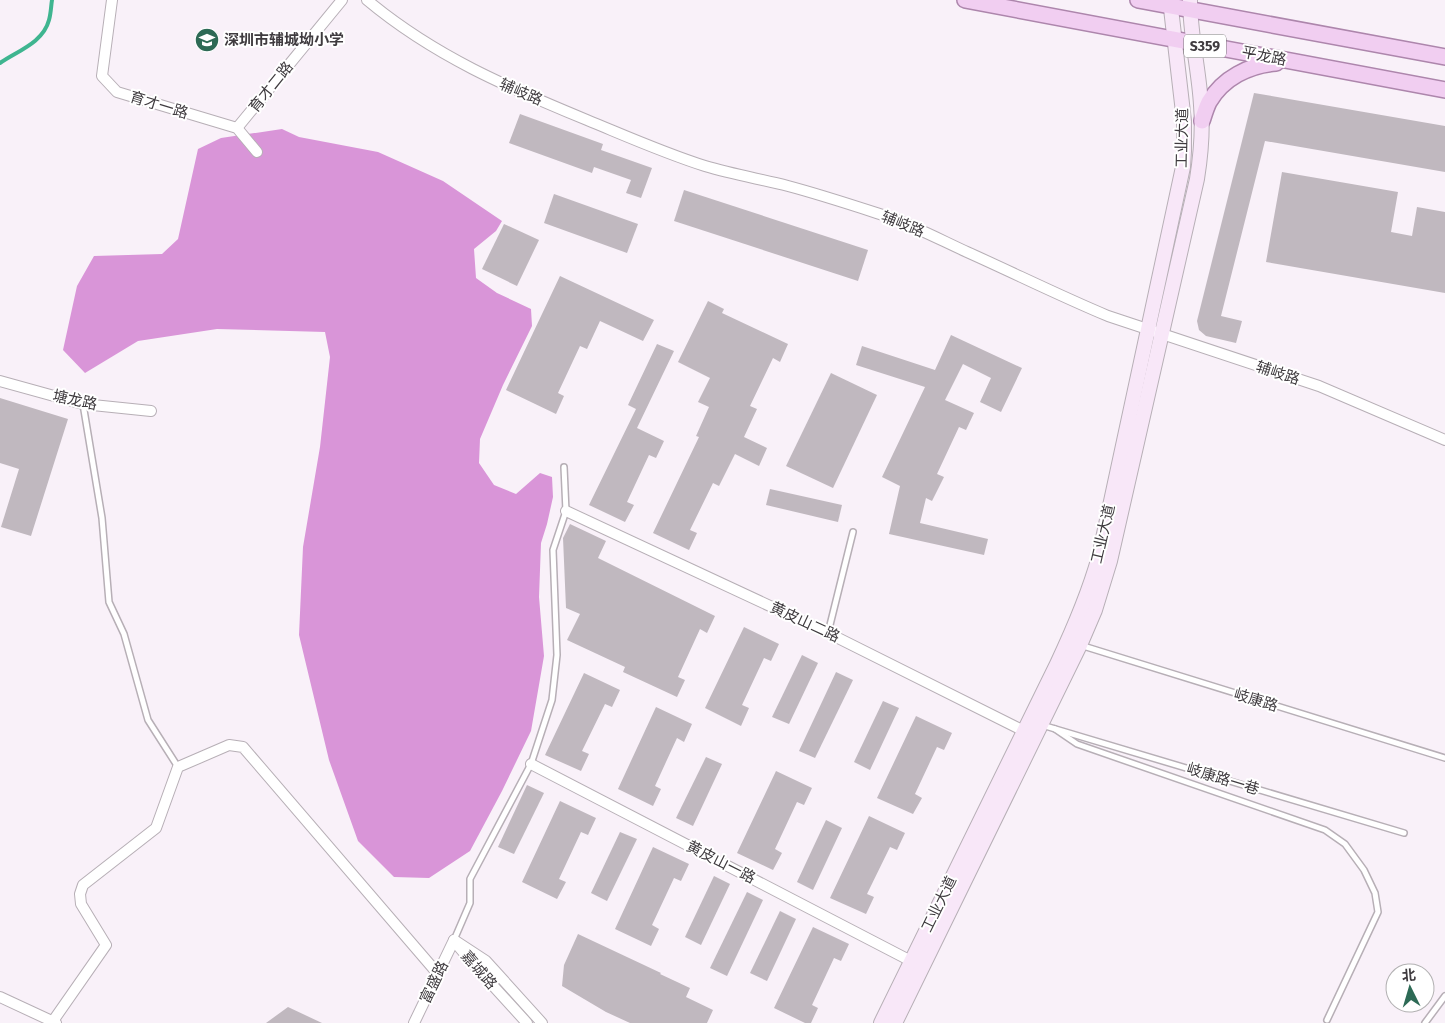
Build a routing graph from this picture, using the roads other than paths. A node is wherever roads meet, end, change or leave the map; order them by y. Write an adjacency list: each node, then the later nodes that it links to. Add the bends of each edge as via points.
1 (112, 0): 14 (street, 育才一路, via 102,76 117,92)
2 (342, 0): 14 (street, 育才二路)
3 (367, 0): 16 (street, 辅岐路, via 422,41 510,88 673,156 891,218 1078,303)
4 (965, 0): 8 (main road, 平龙路 / S359)
5 (1138, 0): 6 (main road, S359)
6 (1170, 3): 7 (main road, S359); 8 (street, 工业大道)
7 (1190, 5): 9 (street, 工业大道); 10 (main road, S359)
8 (1174, 40): 9 (main road, 平龙路 / S359); 16 (street, 工业大道, via 1184,121 1183,167)
9 (1193, 43): 11 (main road, 平龙路 / S359); 13 (street, 工业大道)
10 (1445, 57)
11 (1297, 63): 12 (main road, 平龙路 / S359); 13 (main road, via 1266,64 1238,74 1217,91)
12 (1445, 90)
13 (1202, 121): 16 (street, 工业大道, via 1197,179)
14 (237, 128): 15 (street)
15 (257, 152)
16 (1155, 332): 20 (street, 辅岐路, via 1319,386); 25 (street, 工业大道, via 1110,561 1095,610)
17 (0, 381): 18 (street, 塘龙路)
18 (83, 404): 19 (street, 塘龙路); 30 (lane, via 102,518 109,602 124,634 148,720)
19 (151, 411)
20 (1445, 440)
21 (564, 467): 22 (lane)
22 (566, 511): 24 (street, 黄皮山二路); 29 (lane, via 553,550 557,655 552,700)
23 (853, 532): 24 (lane)
24 (828, 633): 27 (street, 黄皮山二路)
25 (1075, 642): 26 (street, 工业大道); 27 (street, 工业大道); 28 (lane, 岐康路)
26 (1048, 727): 27 (street); 31 (lane, 岐康路一巷); 37 (lane, via 1077,744 1325,830 1345,844 1364,870 1375,893 1378,912); 43 (street, 工业大道)
27 (1024, 731): 33 (street, 工业大道)
28 (1445, 758)
29 (531, 764): 32 (lane, via 470,879 470,903); 33 (street, 黄皮山一路)
30 (178, 767): 34 (street, via 229,745 243,747); 38 (street, via 156,828 83,885 81,904 106,945)
31 (1404, 833)
32 (454, 940): 34 (street, 富盛路); 40 (street, 嘉城路); 41 (street, 嘉城路, via 486,961)
33 (912, 961): 42 (street, 工业大道)
34 (438, 974): 39 (street, 富盛路)
35 (1445, 996): 44 (lane)
36 (0, 997): 38 (street)
37 (1327, 1020)
38 (55, 1022)
39 (414, 1023)
40 (527, 1023)
41 (542, 1023)
42 (881, 1023)
43 (895, 1023)
44 (1425, 1023)

